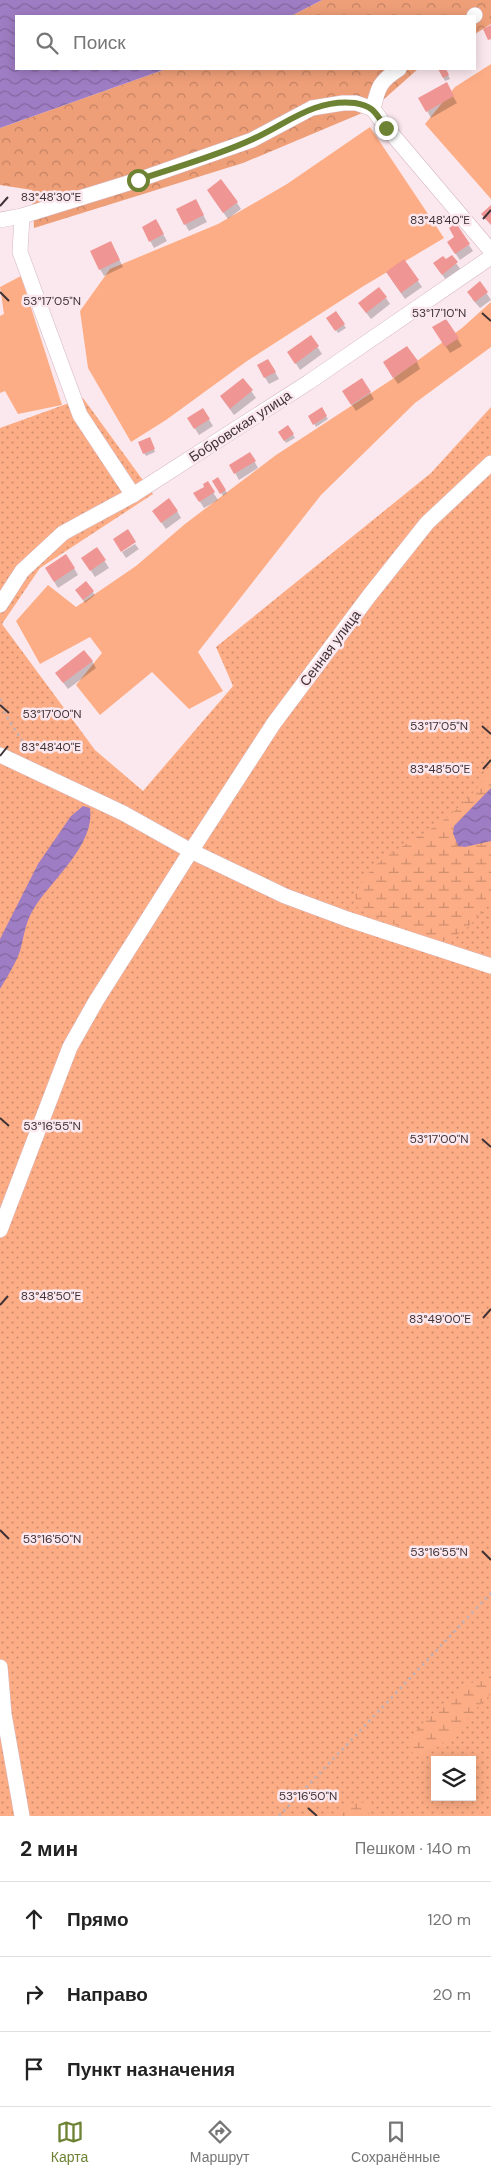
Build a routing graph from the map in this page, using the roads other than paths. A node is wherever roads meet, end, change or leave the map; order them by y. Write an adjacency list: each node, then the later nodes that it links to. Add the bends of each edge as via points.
1 (397, 70): 2 (street, via 386,77 378,88)
2 (373, 108): 3 (street, via 343,102 312,108 252,140); 5 (street, via 386,128)
3 (22, 216): 4 (street); 8 (street, via 20,252 80,416)
4 (0, 220)
5 (491, 251)
6 (491, 257): 8 (street, Бобровская улица, via 309,382)
7 (491, 463): 11 (street, Сенная улица, via 427,523 369,596 274,723)
8 (133, 495): 9 (street, Бобровская улица, via 63,533 44,548 22,571)
9 (0, 605)
10 (0, 756): 11 (street, via 123,813)
11 (191, 851): 12 (street, via 285,896); 13 (street, Сенная улица, via 70,1047)
12 (491, 966)
13 (0, 1230)
14 (0, 1667): 15 (street, via 4,1714)
15 (22, 1816)

